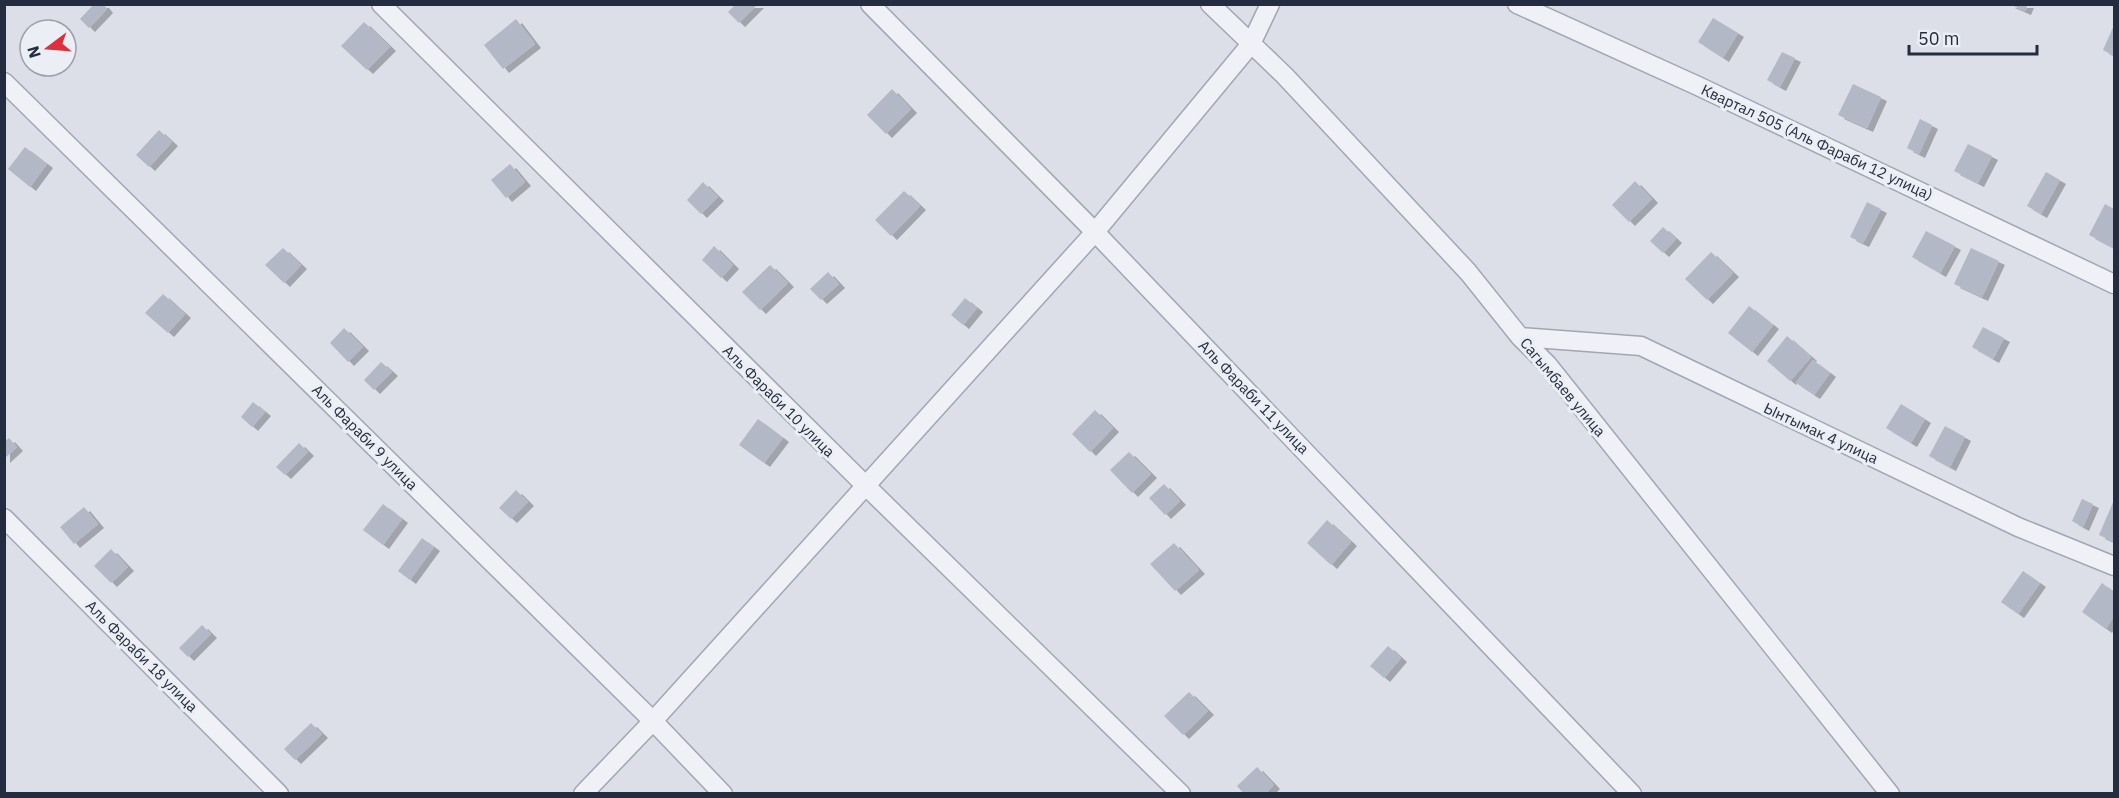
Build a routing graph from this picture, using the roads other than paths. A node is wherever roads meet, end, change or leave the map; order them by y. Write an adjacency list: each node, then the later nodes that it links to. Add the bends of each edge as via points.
1 (381, 4): 11 (street, Аль Фараби 10 улица)
2 (870, 4): 8 (street, Аль Фараби 11 улица)
3 (1210, 4): 6 (street, Сагымбаев улица)
4 (1270, 4): 6 (street)
5 (1517, 4): 9 (street, Квартал 505 (Аль Фараби 12 улица))
6 (1251, 44): 8 (street); 10 (street, Сагымбаев улица, via 1468,272)
7 (4, 82): 14 (street, Аль Фараби 9 улица)
8 (1095, 232): 11 (street); 19 (street, Аль Фараби 11 улица)
9 (2115, 284)
10 (1520, 337): 13 (street, Ынтымак 4 улица, via 1641,345 2018,527); 20 (street, Сагымбаев улица, via 1548,365)
11 (865, 486): 14 (street); 18 (street, Аль Фараби 10 улица)
12 (4, 518): 15 (street, Аль Фараби 18 улица)
13 (2115, 566)
14 (653, 720): 16 (street); 17 (street, Аль Фараби 9 улица)
15 (279, 794)
16 (584, 794)
17 (723, 794)
18 (1181, 794)
19 (1632, 794)
20 (1890, 794)

